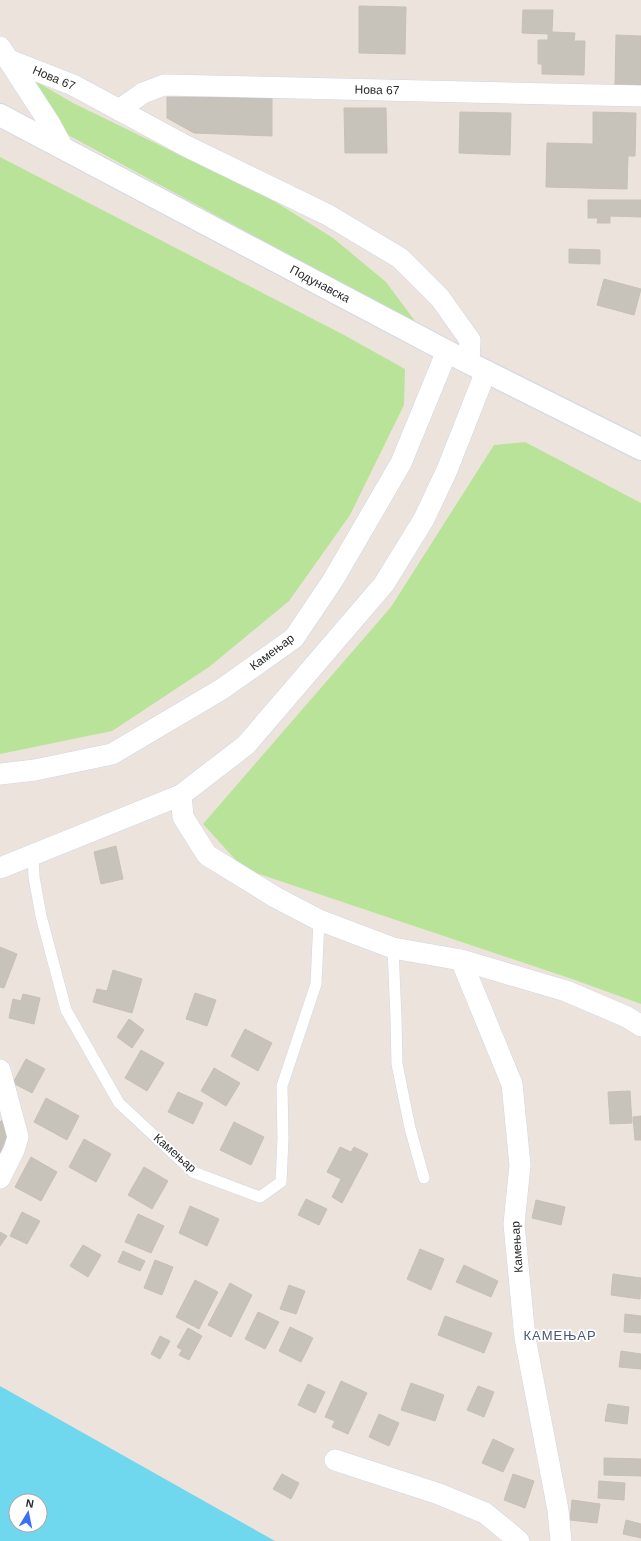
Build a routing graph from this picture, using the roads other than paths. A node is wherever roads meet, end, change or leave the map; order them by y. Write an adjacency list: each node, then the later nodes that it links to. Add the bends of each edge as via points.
1 (4, 54): 3 (street, Нова 67, via 73,85); 5 (street)
2 (641, 96): 3 (street, Нова 67, via 164,84)
3 (119, 110): 7 (street, Нова 67, via 186,146 328,215 400,258 440,298 470,340)
4 (0, 115): 5 (street, Подунавска)
5 (63, 148): 6 (street, Подунавска)
6 (447, 351): 7 (street, Подунавска); 9 (street, Камењар, via 401,463 333,580 294,638 222,689 112,754 35,770)
7 (478, 367): 8 (street, Подунавска); 10 (street, Нова 67, via 447,470 424,519 384,584 246,745)
8 (641, 449)
9 (0, 774)
10 (181, 795): 11 (street, Нова 67); 13 (street, via 183,817 206,855 275,897)
11 (33, 854): 12 (street, Нова 67); 13 (lane, Камењар, via 41,916 66,1010 119,1103 193,1172 260,1197 281,1182 282,1086 316,984)
12 (0, 868)
13 (319, 920): 14 (street)
14 (393, 948): 15 (street); 19 (lane, via 397,1064 410,1128)
15 (461, 960): 16 (street, via 566,991 627,1017); 22 (street, Камењар, via 512,1084 520,1165 514,1224 525,1338 558,1510)
16 (641, 1026)
17 (0, 1070): 18 (street, via 18,1137)
18 (0, 1178)
19 (424, 1178)
20 (335, 1460): 21 (street, via 439,1494 485,1513)
21 (519, 1541)
22 (561, 1541)

